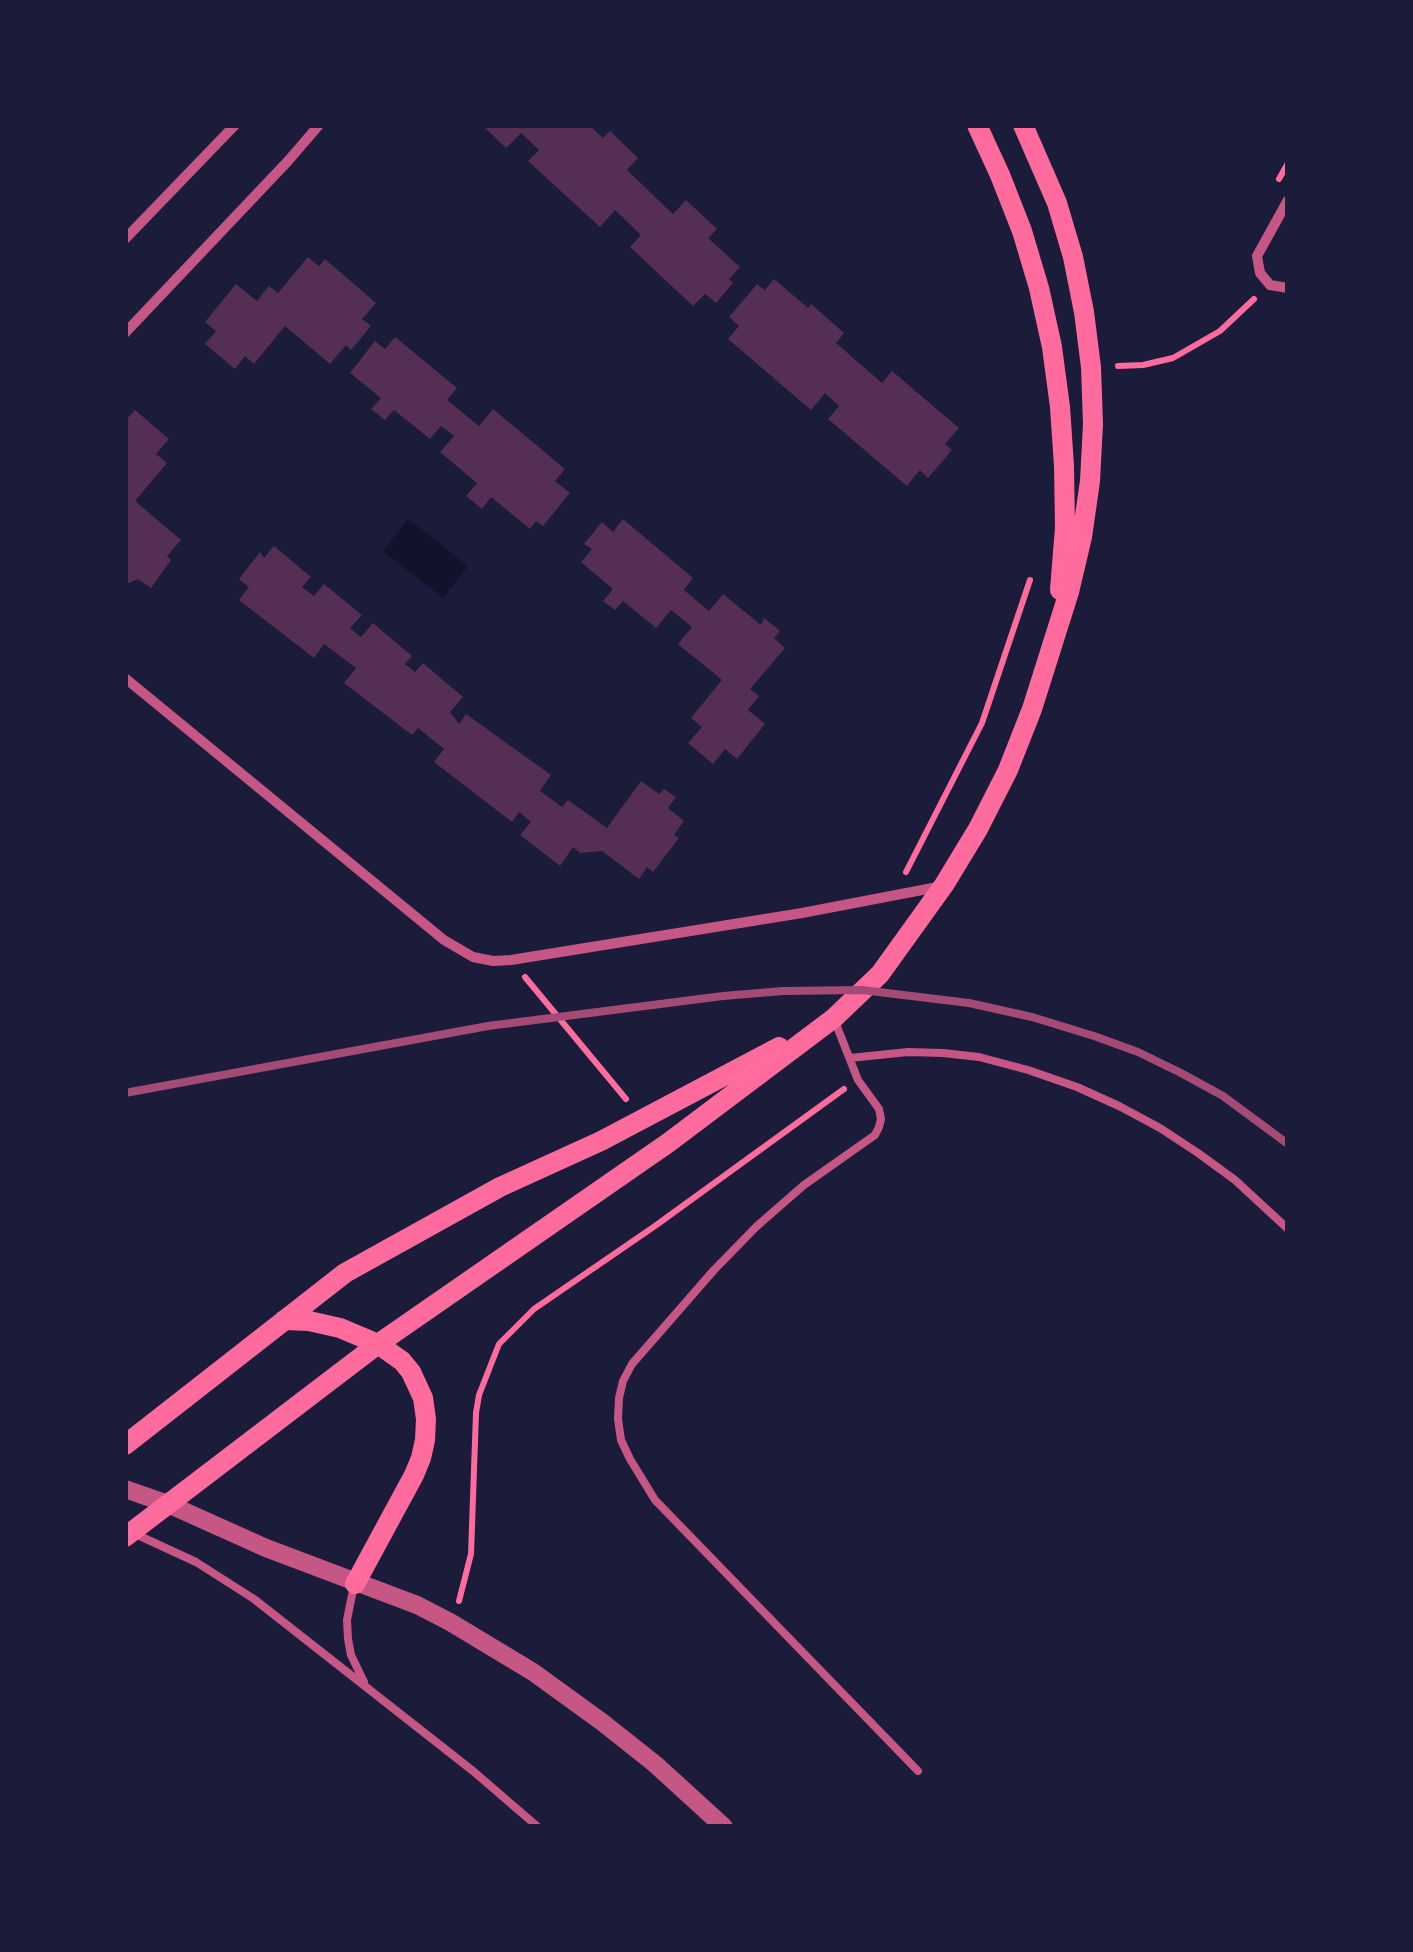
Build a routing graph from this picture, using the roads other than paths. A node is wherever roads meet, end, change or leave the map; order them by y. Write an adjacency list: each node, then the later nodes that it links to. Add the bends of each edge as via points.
1 (235, 125): 6 (street)
2 (319, 125): 8 (street)
3 (977, 125): 9 (main road, via 1022,231 1052,347 1065,527)
4 (1023, 125): 9 (main road, via 1073,257 1092,368 1082,537)
5 (1288, 200): 7 (street, via 1257,256 1270,285)
6 (125, 239)
7 (1288, 288)
8 (125, 334)
9 (1051, 646): 11 (main road, via 1008,770)
10 (125, 678): 11 (street, via 473,957 512,960)
11 (944, 886): 12 (main road, via 880,974)
12 (834, 1018): 13 (lane); 15 (main road, via 399,1242); 16 (main road, via 668,1143)
13 (850, 1058): 14 (lane, via 961,1055 1077,1087 1198,1153); 23 (lane, via 881,1114 880,1127 804,1185 714,1270 632,1364 618,1419 621,1440 655,1500)
14 (1288, 1229)
15 (284, 1320): 16 (main road, via 340,1328); 17 (main road)
16 (378, 1344): 19 (main road); 21 (main road, via 402,1361 417,1385 425,1440 414,1475)
17 (125, 1446)
18 (125, 1490): 19 (street)
19 (168, 1504): 20 (main road); 21 (street)
20 (127, 1531): 22 (lane, via 226,1580)
21 (355, 1584): 22 (lane, via 348,1639); 25 (street, via 450,1622 533,1672)
22 (366, 1686): 24 (lane)
23 (918, 1771)
24 (538, 1827)
25 (724, 1827)

